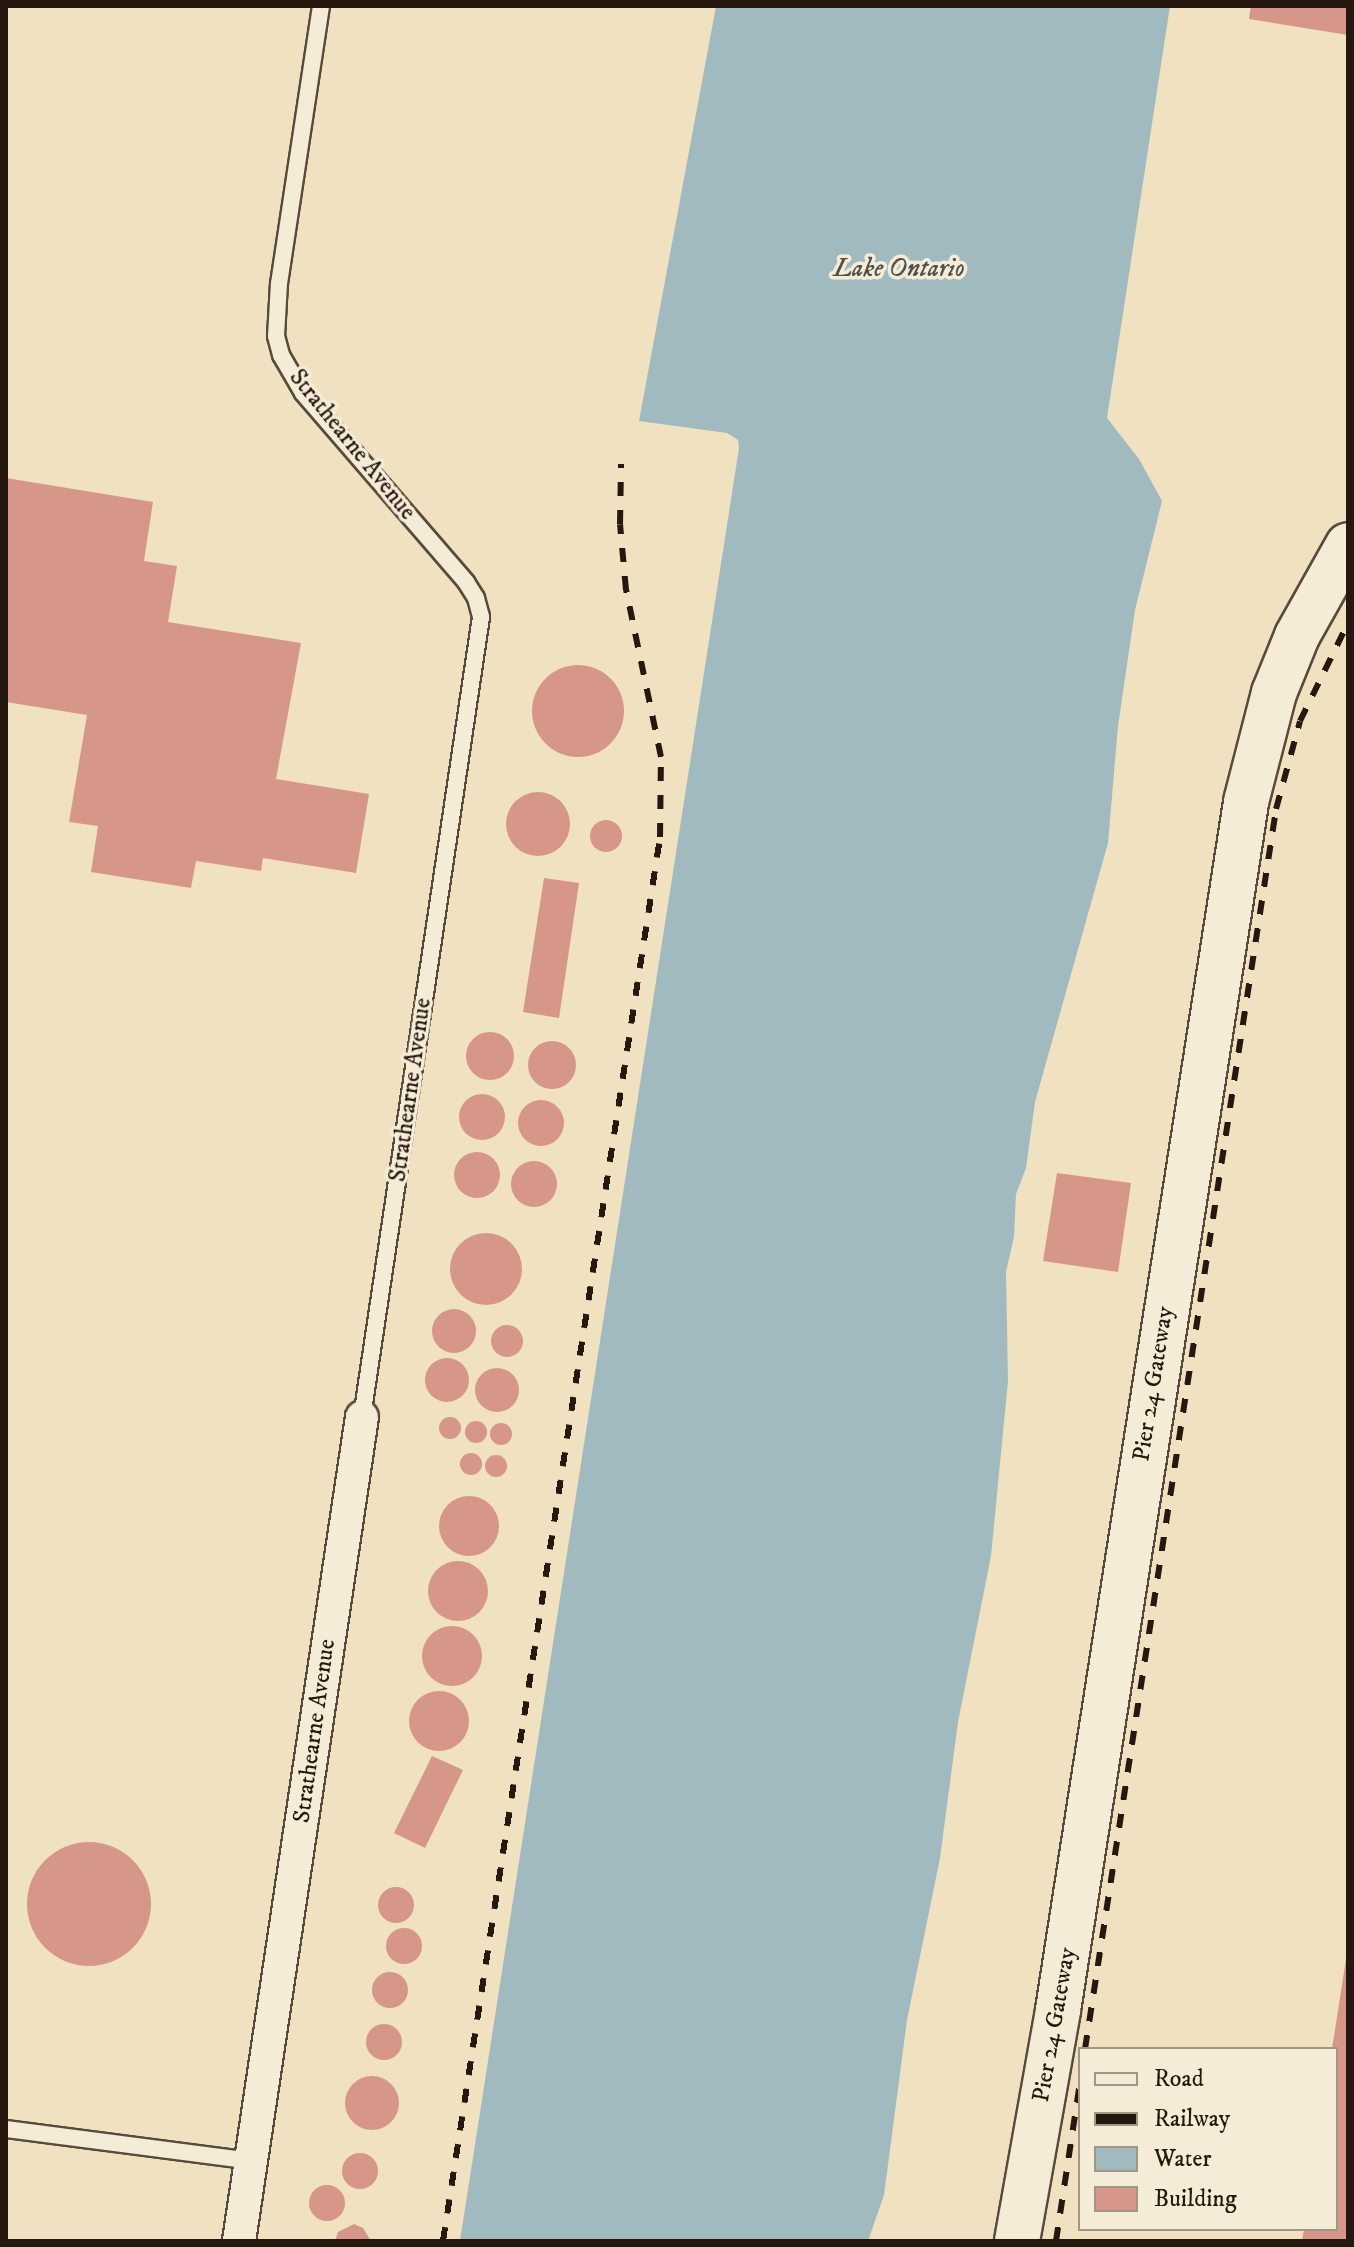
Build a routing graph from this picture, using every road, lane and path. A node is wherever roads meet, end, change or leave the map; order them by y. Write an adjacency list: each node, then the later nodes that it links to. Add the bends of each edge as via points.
1 (321, 6): 3 (lane, Strathearne Avenue, via 279,283 276,336 303,393 466,582 481,617)
2 (1348, 545): 7 (street, Pier 24 Gateway, via 1285,665 1246,802 1058,2010)
3 (362, 1417): 5 (street, Strathearne Avenue)
4 (6, 2129): 5 (lane)
5 (251, 2161): 6 (street, Strathearne Avenue)
6 (239, 2241)
7 (1017, 2241)

